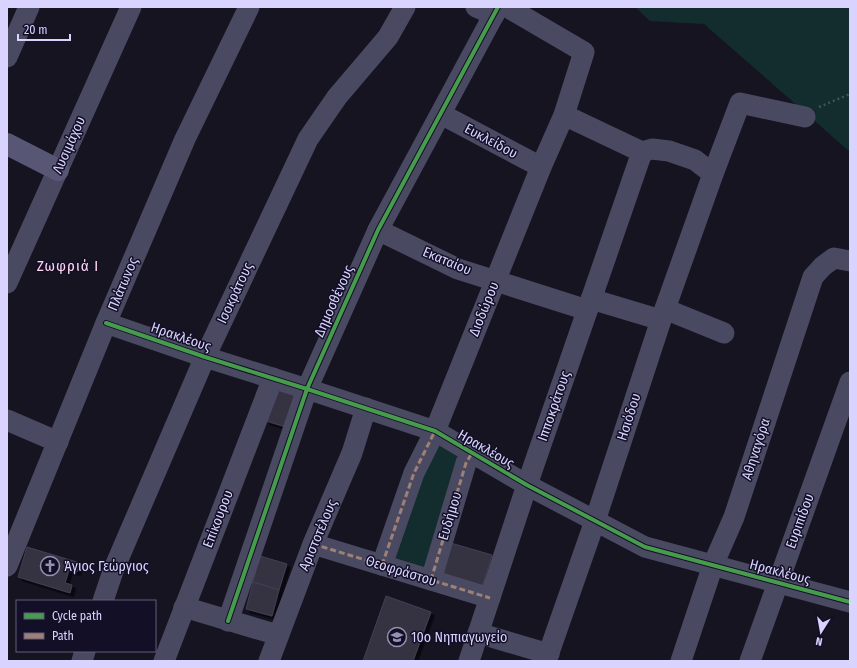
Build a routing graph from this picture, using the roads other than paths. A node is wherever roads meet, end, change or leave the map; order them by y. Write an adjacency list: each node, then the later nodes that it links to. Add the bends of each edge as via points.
1 (29, 7): 6 (street)
2 (131, 7): 13 (street, Λυσιμάχου)
3 (249, 7): 21 (street, Πλάτωνος, via 185,139)
4 (405, 7): 23 (street, Ισοκράτους, via 388,37 337,97 308,139)
5 (494, 9): 7 (street, Δημοσθένους); 8 (street, Διοδώρου, via 584,52)
6 (7, 56)
7 (441, 114): 12 (street, Ευκλείδου); 15 (street, Δημοσθένους)
8 (564, 115): 11 (street); 12 (street, Διοδώρου)
9 (804, 117): 14 (street, Ησιόδου, via 740,103)
10 (7, 144): 13 (street)
11 (642, 152): 14 (street, via 652,149 669,151 695,160); 19 (street, Ιπποκράτους)
12 (540, 167): 17 (street, Διοδώρου)
13 (58, 170): 18 (street, Λυσιμάχου)
14 (713, 174): 20 (street, Ησιόδου)
15 (378, 230): 17 (street, Εκαταίου, via 458,269); 26 (street, Δημοσθένους)
16 (850, 261): 36 (street, Αθηναγόρα, via 834,258 814,277 734,517)
17 (496, 280): 19 (street, Εκαταίου); 29 (street, Διοδώρου)
18 (7, 283)
19 (589, 304): 20 (street, Εκαταίου); 32 (street, Ιπποκράτους)
20 (663, 314): 22 (street, Εκαταίου); 33 (street, Ησιόδου)
21 (106, 323): 23 (street, Ηρακλέους); 30 (street, Πλάτωνος)
22 (724, 333)
23 (205, 357): 24 (street, Ηρακλέους); 41 (street, Ισοκράτους)
24 (273, 378): 26 (street, Ηρακλέους); 43 (street, Επίκουρου)
25 (850, 382): 39 (street, Ευριπίδου)
26 (308, 389): 27 (street, Ηρακλέους); 44 (street, Δημοσθένους)
27 (366, 408): 29 (street, Ηρακλέους); 34 (street, Αριστοτέλους, via 352,453)
28 (7, 420): 30 (street)
29 (434, 431): 31 (street, Ηρακλέους); 35 (street, Διοδώρου, via 414,473)
30 (58, 442): 37 (street, Πλάτωνος)
31 (472, 453): 32 (street, Ηρακλέους); 38 (street, Ευδήμου, via 466,463)
32 (526, 485): 33 (street, Ηρακλέους); 40 (street, Ιπποκράτους)
33 (595, 522): 36 (street, Ηρακλέους, via 645,547); 47 (street, Ησιόδου)
34 (313, 544): 35 (street, Θεοφράστου); 46 (street, Αριστοτέλους)
35 (382, 565): 38 (street, Θεοφράστου)
36 (713, 565): 39 (street, Ηρακλέους); 51 (street, Αθηναγόρα)
37 (7, 566)
38 (431, 580): 40 (street, Θεοφράστου)
39 (778, 582): 42 (street, Ηρακλέους); 52 (street, Ευριπίδου)
40 (490, 598): 45 (street, Ιπποκράτους)
41 (102, 600)
42 (850, 602)
43 (184, 607): 44 (street); 48 (street, Επίκουρου)
44 (228, 621): 46 (street)
45 (478, 633): 47 (street); 50 (street, Ιπποκράτους)
46 (278, 635): 49 (street, Αριστοτέλους)
47 (548, 657)
48 (164, 661)
49 (269, 661)
50 (469, 661)
51 (682, 661)
52 (750, 661)

